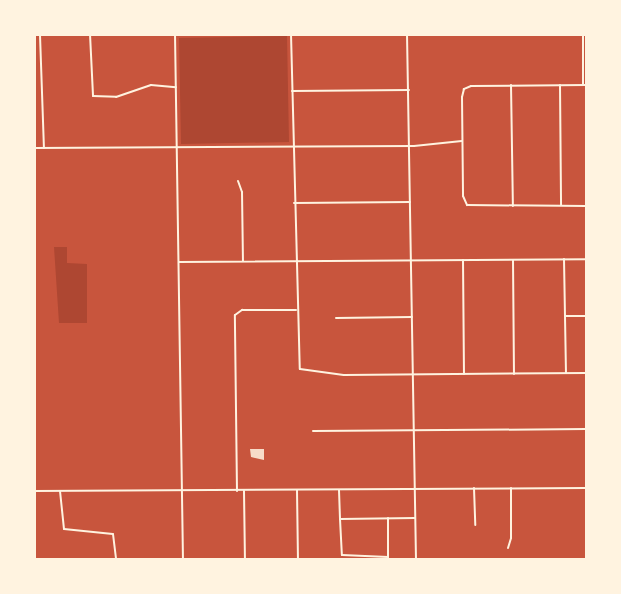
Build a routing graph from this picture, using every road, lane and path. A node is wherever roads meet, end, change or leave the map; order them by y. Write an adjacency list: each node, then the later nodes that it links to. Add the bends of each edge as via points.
1 (63, 34): 8 (street)
2 (90, 34): 12 (street, via 93,96 116,97 141,87)
3 (176, 34): 12 (street)
4 (291, 34): 14 (street)
5 (407, 34): 13 (street)
6 (582, 34): 11 (street)
7 (34, 35): 8 (street)
8 (40, 35): 20 (street)
9 (511, 85): 10 (street); 15 (street, via 464,89); 26 (street)
10 (560, 85): 11 (street); 24 (street)
11 (585, 85)
12 (176, 87): 17 (street)
13 (409, 90): 14 (street); 16 (street)
14 (292, 91): 18 (street)
15 (462, 141): 16 (street); 26 (street, via 466,203)
16 (410, 146): 18 (street); 22 (street)
17 (176, 147): 18 (street); 20 (street); 34 (street)
18 (293, 147): 23 (street)
19 (34, 148): 20 (street)
20 (44, 148)
21 (238, 181): 32 (street, via 242,192)
22 (411, 202): 23 (street); 29 (street)
23 (294, 203): 33 (street)
24 (561, 206): 25 (street); 26 (street)
25 (586, 206): 28 (street)
26 (513, 207)
27 (564, 259): 28 (street); 31 (street); 36 (street)
28 (586, 259)
29 (411, 260): 30 (street); 33 (street); 38 (street)
30 (463, 260): 31 (street); 42 (street)
31 (513, 260): 43 (street)
32 (243, 261): 33 (street); 34 (street)
33 (295, 261): 35 (street)
34 (179, 262): 58 (street)
35 (296, 310): 44 (street, via 300,369 344,375); 52 (street, via 236,313)
36 (565, 316): 37 (street); 40 (street)
37 (586, 316)
38 (412, 317): 39 (street); 44 (street)
39 (336, 318)
40 (566, 373): 41 (street); 43 (street)
41 (586, 373)
42 (464, 374): 43 (street); 44 (street)
43 (514, 374)
44 (413, 375): 47 (street)
45 (586, 429): 47 (street)
46 (313, 431): 47 (street)
47 (414, 431): 51 (street)
48 (474, 488): 49 (street); 51 (street); 62 (street)
49 (511, 488): 50 (street); 63 (street, via 511,538)
50 (586, 488)
51 (415, 489): 55 (street); 60 (street)
52 (237, 490): 53 (street); 58 (street)
53 (244, 490): 54 (street); 67 (street)
54 (297, 490): 55 (street); 68 (street)
55 (339, 490): 61 (street)
56 (34, 491): 57 (street)
57 (60, 491): 58 (street); 65 (street, via 62,527 69,531 113,534)
58 (183, 491): 66 (street)
59 (388, 518): 60 (street); 61 (street); 64 (street)
60 (415, 518): 69 (street)
61 (340, 519): 64 (street, via 342,555)
62 (475, 525)
63 (507, 548)
64 (388, 558)
65 (116, 560)
66 (183, 560)
67 (245, 560)
68 (298, 560)
69 (416, 560)

